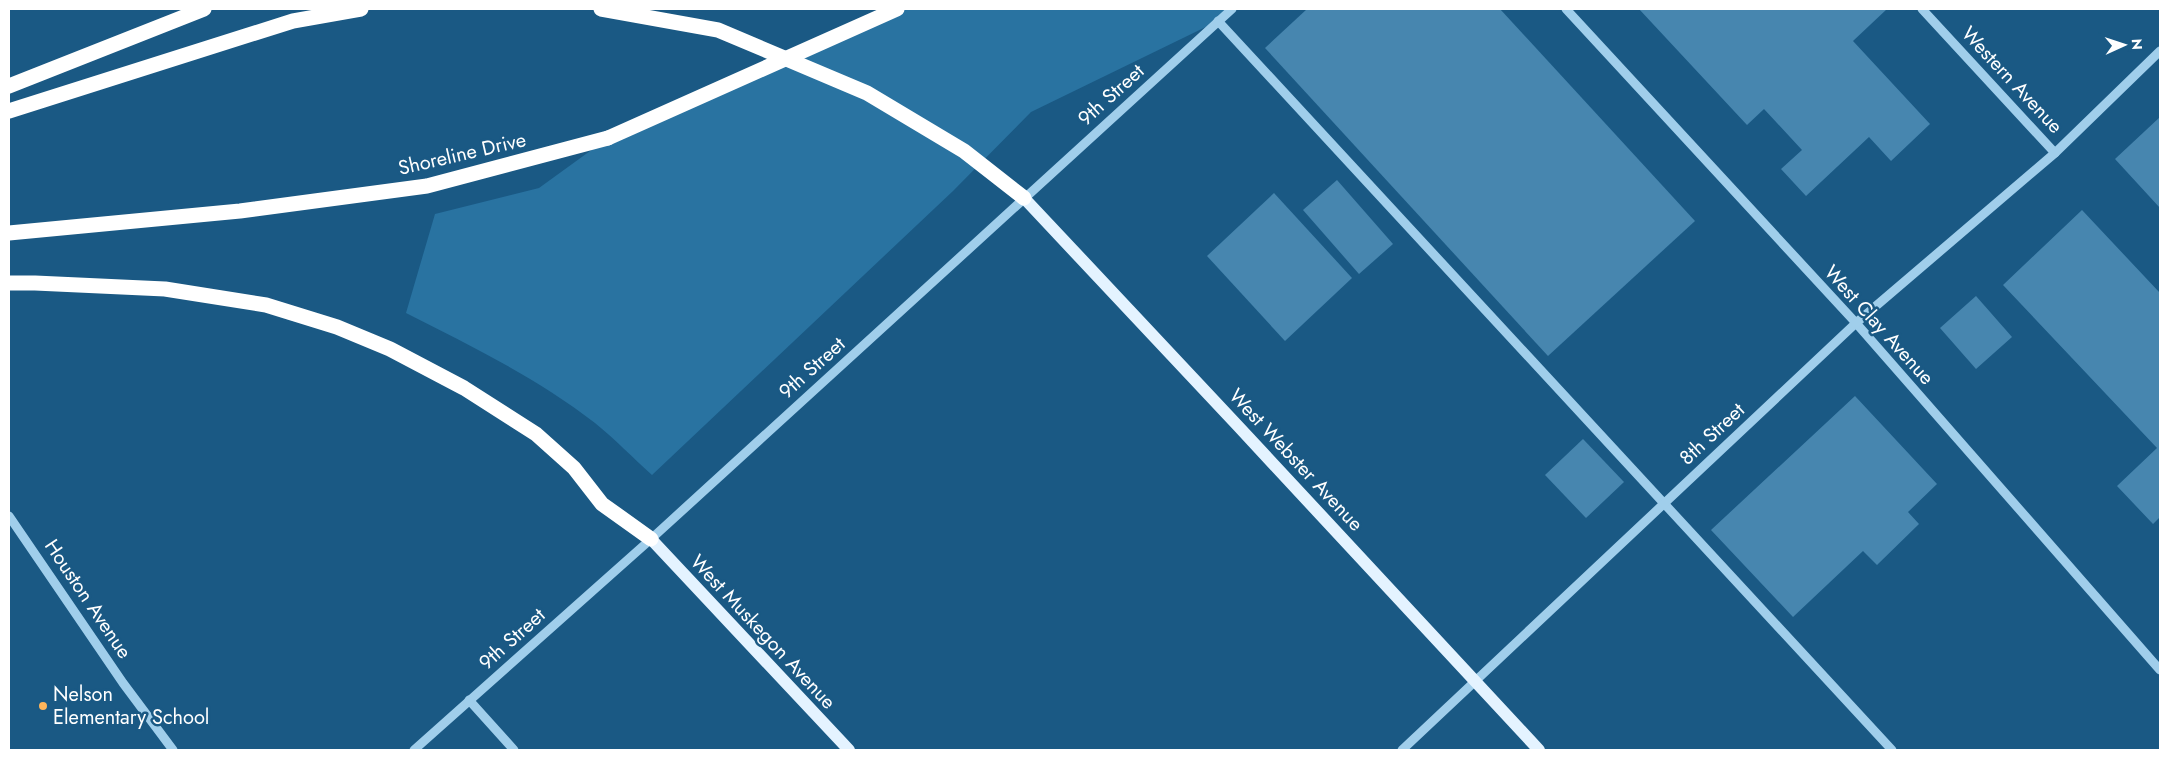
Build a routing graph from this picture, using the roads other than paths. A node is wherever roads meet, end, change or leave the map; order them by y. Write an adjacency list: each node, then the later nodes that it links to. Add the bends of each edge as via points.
1 (204, 9): 10 (highway)
2 (361, 9): 11 (highway, via 293,21)
3 (601, 9): 13 (highway, via 718,30 867,93 964,152)
4 (897, 9): 14 (highway, Shoreline Drive, bridge, via 608,138 427,186 240,211)
5 (1232, 9): 8 (street, 9th Street)
6 (1566, 9): 16 (street, West Clay Avenue)
7 (1922, 9): 12 (street, Western Avenue)
8 (1218, 21): 13 (street, 9th Street); 17 (street)
9 (2160, 51): 12 (street, 8th Street)
10 (9, 86)
11 (9, 111)
12 (2055, 153): 16 (street, 8th Street)
13 (1024, 198): 19 (street, 9th Street); 21 (main road, West Webster Avenue)
14 (9, 233)
15 (9, 284): 19 (highway, via 165,289 266,305 337,327 390,349 464,388 536,434 574,468 602,504)
16 (1856, 323): 17 (street, 8th Street); 20 (street, West Clay Avenue)
17 (1665, 504): 21 (street, 8th Street); 29 (street)
18 (9, 516): 23 (street, Houston Avenue)
19 (651, 539): 22 (street, 9th Street); 26 (main road, West Muskegon Avenue)
20 (2160, 670)
21 (1476, 682): 27 (street, 8th Street); 28 (main road, West Webster Avenue)
22 (469, 700): 24 (street, 9th Street); 25 (street)
23 (173, 750)
24 (414, 750)
25 (514, 750)
26 (849, 750)
27 (1402, 750)
28 (1539, 750)
29 (1892, 750)

